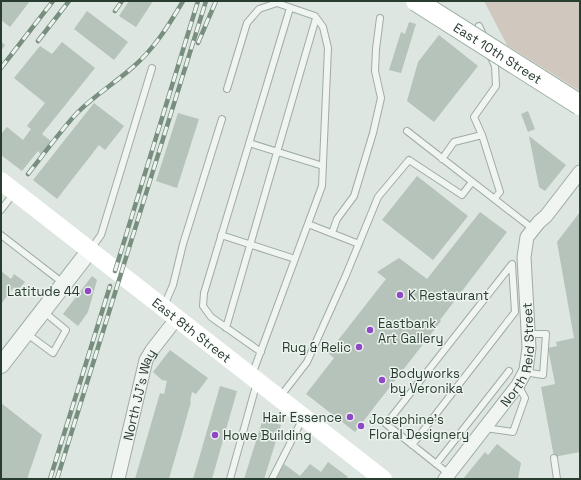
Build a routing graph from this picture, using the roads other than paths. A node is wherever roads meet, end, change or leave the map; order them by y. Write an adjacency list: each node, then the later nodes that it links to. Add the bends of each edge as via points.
1 (416, 1): 8 (main road, East 10th Street, bridge)
2 (290, 8): 3 (lane); 7 (lane, via 277,3 259,9 247,23); 12 (lane)
3 (316, 18): 13 (lane); 15 (lane, via 323,27 328,48)
4 (380, 18): 24 (lane, via 375,71 381,98 354,196 337,219)
5 (479, 26): 11 (lane, via 494,66 496,86 474,117)
6 (152, 68): 29 (lane, via 101,236)
7 (227, 89)
8 (580, 105)
9 (222, 119): 33 (lane, via 183,244 173,285)
10 (407, 131): 14 (lane)
11 (482, 135): 14 (lane, via 454,142); 20 (lane, via 500,192)
12 (249, 143): 13 (lane); 26 (lane)
13 (277, 151): 15 (lane); 27 (lane)
14 (442, 159): 18 (lane)
15 (323, 166): 22 (lane, via 322,186)
16 (580, 172): 23 (street, North Reid Street)
17 (1, 181): 19 (main road, East 8th Street)
18 (472, 182): 20 (lane); 28 (lane, via 462,195 409,160 378,197)
19 (15, 192): 21 (lane); 29 (main road, East 8th Street)
20 (494, 199): 23 (lane)
21 (1, 210)
22 (308, 224): 24 (lane); 30 (lane)
23 (533, 229): 36 (street, North Reid Street, via 527,237 524,257)
24 (332, 233): 28 (lane)
25 (1, 235): 31 (lane)
26 (221, 235): 27 (lane); 34 (lane, via 204,292 203,306 211,317)
27 (250, 244): 30 (lane); 34 (lane)
28 (359, 244): 43 (lane, via 307,362)
29 (90, 250): 31 (street); 33 (main road, East 8th Street)
30 (295, 259): 37 (lane)
31 (64, 284): 32 (street)
32 (43, 311): 35 (street); 35 (lane, via 66,330 53,353)
33 (170, 313): 41 (main road, East 8th Street); 50 (street, North JJ's Way, via 146,360)
34 (226, 328): 37 (lane)
35 (26, 333): 38 (street)
36 (528, 334): 40 (street, North Reid Street, via 529,348); 40 (lane, via 546,334 543,375)
37 (261, 352): 41 (lane)
38 (1, 366)
39 (509, 371): 48 (lane)
40 (524, 372): 42 (street, North Reid Street)
41 (254, 378): 43 (main road, East 8th Street); 51 (lane)
42 (518, 385): 45 (street, North Reid Street); 45 (lane, via 525,398 513,432)
43 (279, 398): 44 (main road, East 8th Street)
44 (303, 416): 52 (lane); 53 (main road, East 8th Street)
45 (485, 428): 49 (street, North Reid Street)
46 (412, 445): 46 (lane, via 386,424 512,264 515,312); 48 (lane)
47 (554, 458): 54 (lane)
48 (436, 464): 49 (lane)
49 (447, 477)
50 (118, 479)
51 (230, 479)
52 (272, 479)
53 (383, 479)
54 (557, 479)

